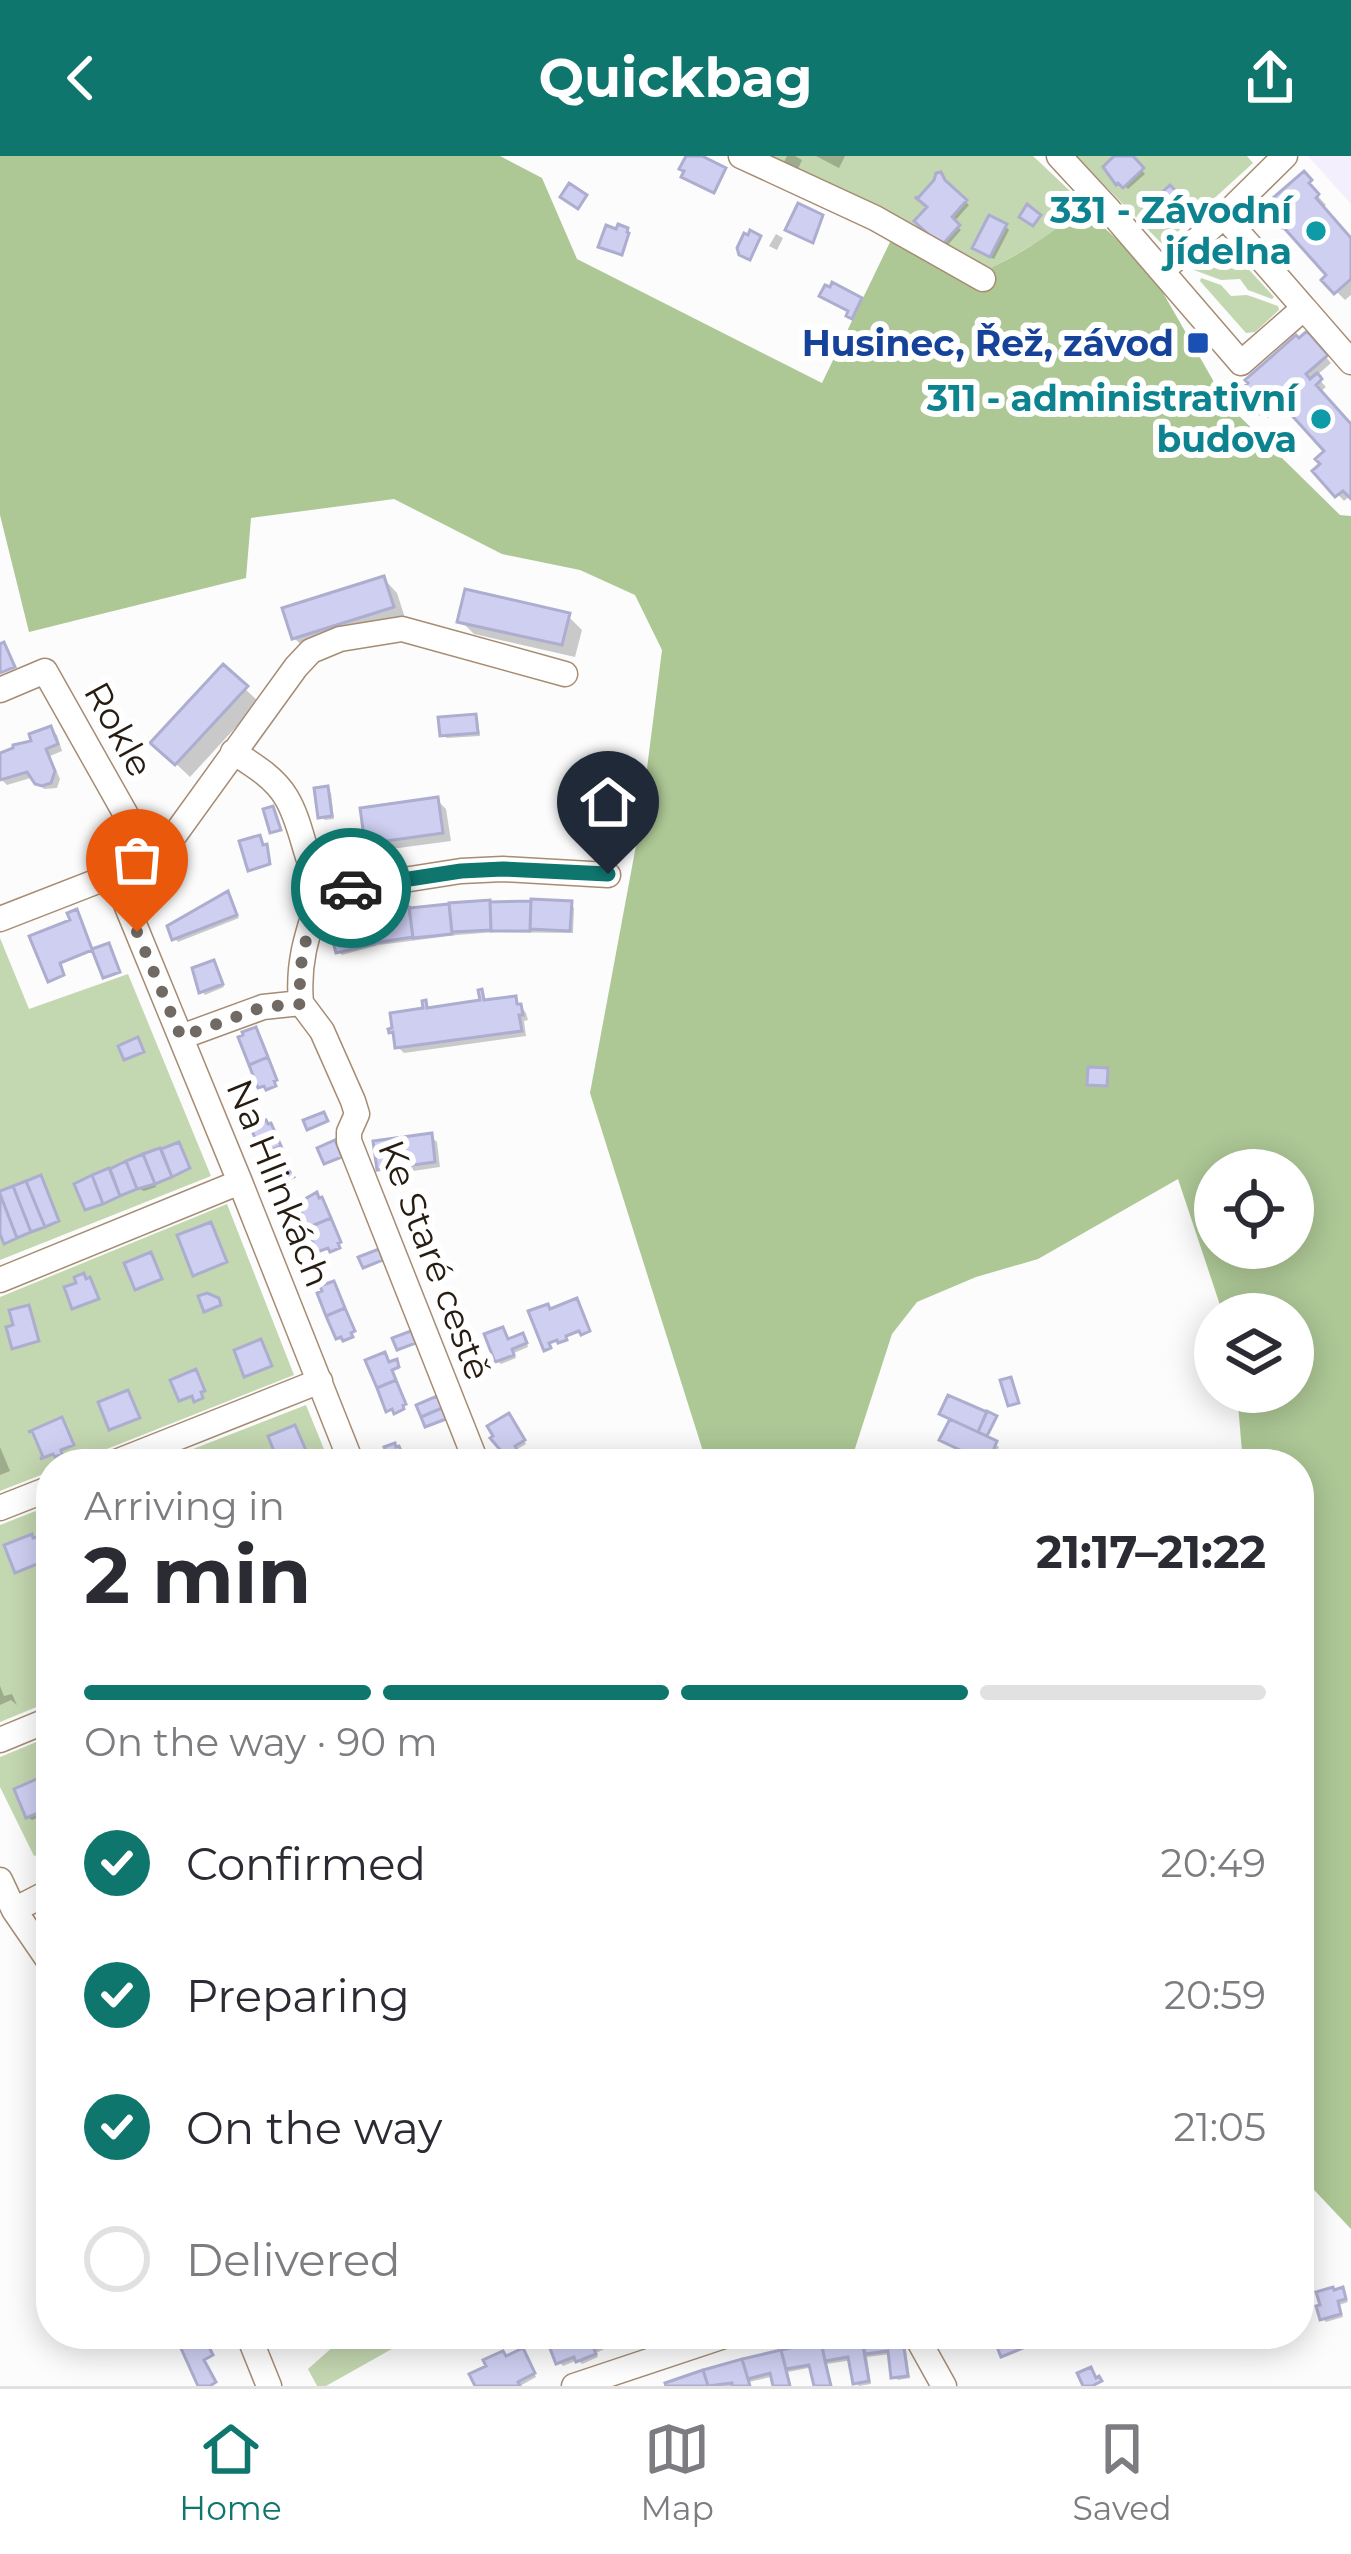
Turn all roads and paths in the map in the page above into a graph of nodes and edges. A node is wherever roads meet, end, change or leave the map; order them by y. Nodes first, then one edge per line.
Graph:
1 (741, 156) edge
2 (1059, 156) edge
3 (1285, 156) edge
4 (1224, 217) junction
5 (1162, 271) junction
6 (983, 279) dead end
7 (1304, 308) junction
8 (1351, 362) edge
9 (565, 674) dead end
10 (0, 690) edge
11 (233, 752) junction
12 (139, 865) junction
13 (608, 874) dead end
14 (322, 889) junction
15 (0, 920) edge
16 (301, 1004) junction
17 (181, 1037) junction
18 (240, 1182) junction
19 (0, 1280) edge
20 (320, 1382) junction
21 (149, 1449) edge
22 (346, 1449) edge
23 (471, 1449) edge
24 (36, 1493) edge
25 (0, 1508) edge
26 (36, 1725) edge
27 (0, 1740) edge
28 (0, 1880) edge
29 (36, 1899) edge
30 (14, 1910) junction
31 (36, 1942) edge
32 (254, 2349) edge
33 (685, 2349) edge
34 (923, 2349) edge
35 (269, 2386) edge
36 (574, 2386) edge
37 (944, 2386) edge

1 - 6 street
2 - 5 street
3 - 4 street
4 - 5 street
4 - 7 street
5 - 7 street
7 - 8 street
9 - 11 street
10 - 12 street, Rokle
11 - 12 street
11 - 14 street
12 - 15 street
12 - 17 street, Na Hlinkách
13 - 14 street
14 - 16 street
16 - 17 street
16 - 23 street, Ke Staré cestě
17 - 18 street, Na Hlinkách
18 - 19 street
18 - 20 street, Na Hlinkách
20 - 21 street
20 - 22 street, Na Hlinkách
24 - 25 street
26 - 27 street
28 - 30 street
29 - 30 street
30 - 31 street
32 - 35 street
33 - 36 street
34 - 37 street

